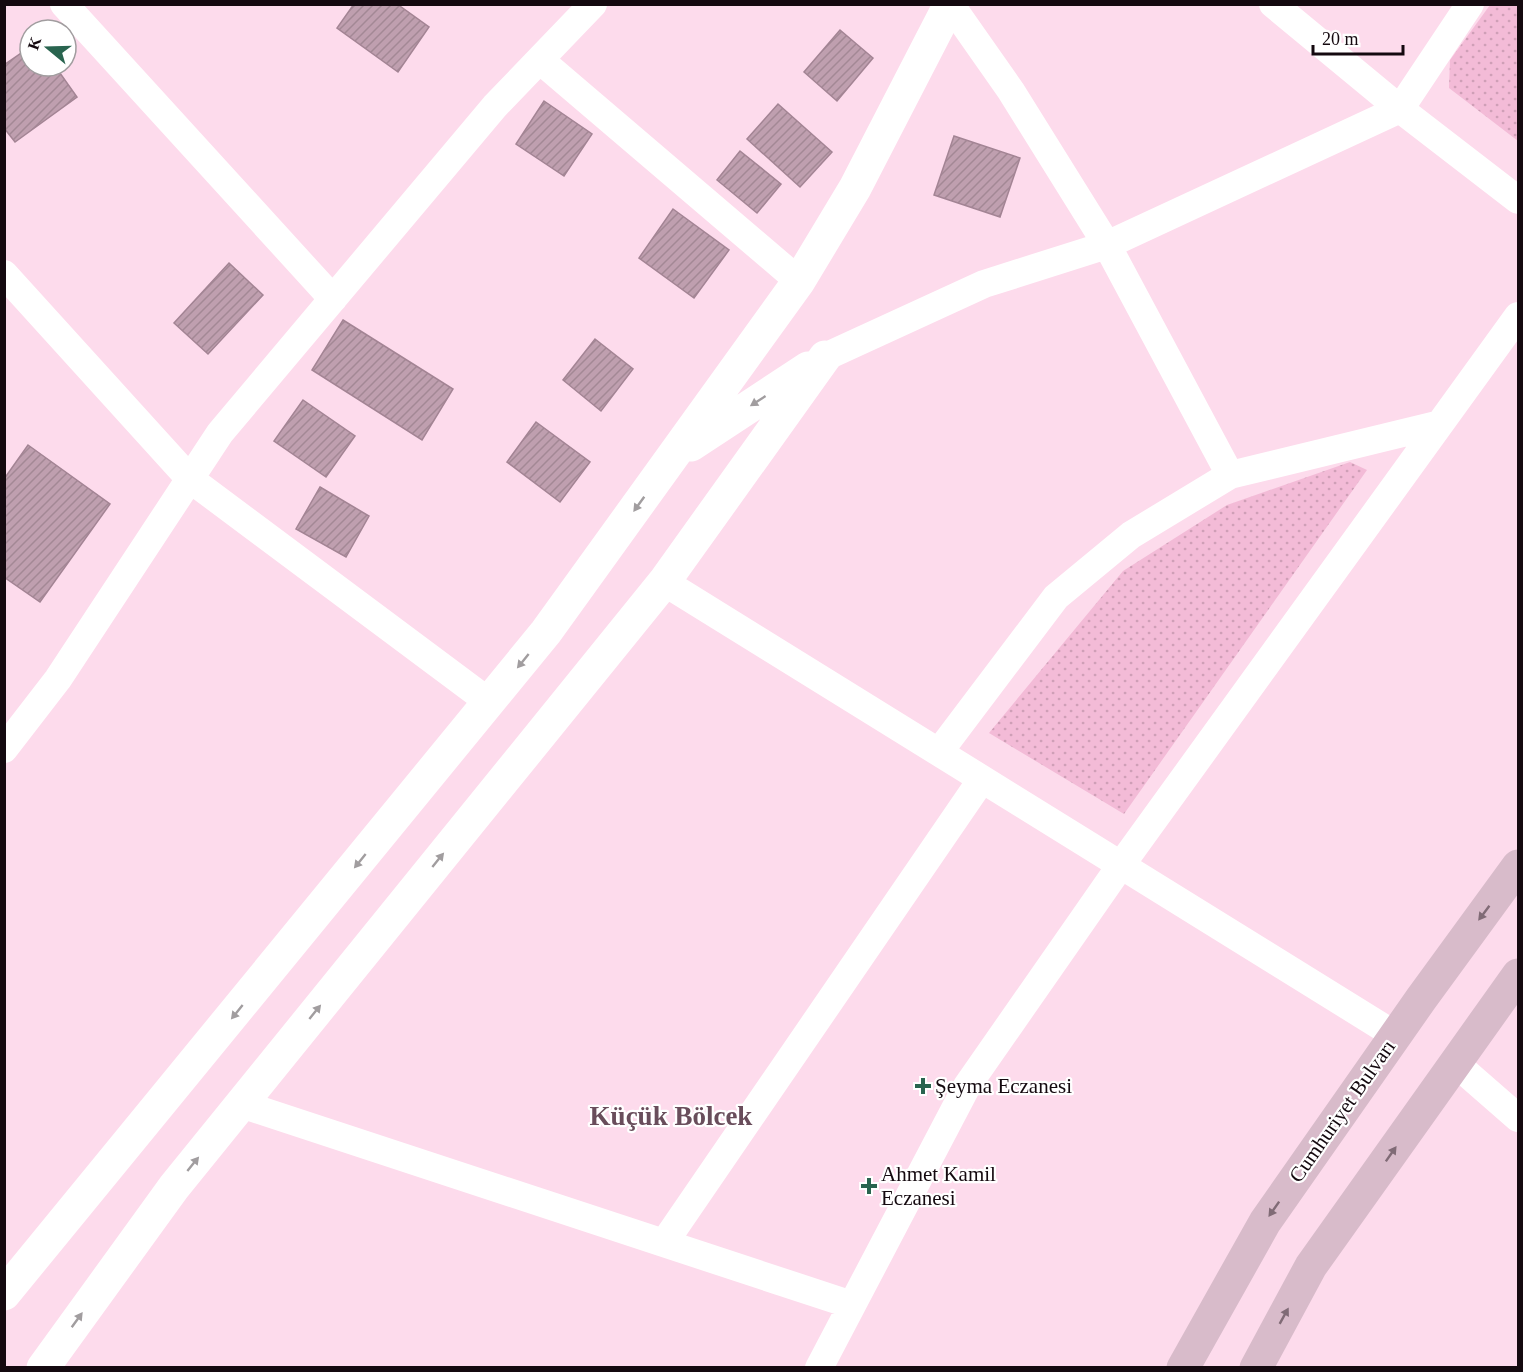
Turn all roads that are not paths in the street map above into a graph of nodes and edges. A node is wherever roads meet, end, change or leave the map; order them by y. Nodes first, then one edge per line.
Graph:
1 (64, 4) edge
2 (593, 4) edge
3 (950, 4) edge
4 (1273, 4) edge
5 (1470, 4) edge
6 (540, 60) junction
7 (1400, 109) junction
8 (1518, 200) edge
9 (1107, 246) junction
10 (4, 273) edge
11 (798, 281) junction
12 (333, 299) junction
13 (1518, 316) edge
14 (825, 357) junction
15 (1440, 424) junction
16 (673, 457) junction
17 (1230, 475) junction
18 (190, 479) junction
19 (664, 582) junction
20 (489, 702) junction
21 (4, 749) edge
22 (939, 752) junction
23 (982, 779) junction
24 (1121, 865) junction
25 (1518, 866) edge
26 (1518, 975) edge
27 (1395, 1035) junction
28 (1455, 1063) junction
29 (241, 1104) junction
30 (1518, 1118) edge
31 (664, 1243) junction
32 (8, 1283) edge
33 (852, 1305) junction
34 (42, 1368) edge
35 (819, 1368) edge
36 (1183, 1368) edge
37 (1256, 1368) edge

1 - 12 street
2 - 6 street
3 - 9 street
3 - 11 main road
4 - 7 street
5 - 7 street
6 - 11 street
6 - 12 street
7 - 8 street
7 - 9 street
9 - 14 street
9 - 17 street
10 - 18 street
11 - 16 main road
12 - 18 street
13 - 15 street
14 -> 16 main road
14 - 19 main road
15 - 17 street
15 - 24 street
16 -> 20 main road
17 - 22 street
18 - 20 street
18 - 21 street
19 - 22 street
29 -> 19 main road
20 -> 32 main road
22 - 23 street
23 - 24 street
23 - 31 street
24 - 27 street
24 - 33 street
25 -> 27 main road, Cumhuriyet Bulvarı
26 - 28 main road
27 -> 36 main road, Cumhuriyet Bulvarı
28 - 30 street
37 -> 28 main road
29 - 31 street
34 -> 29 main road
31 - 33 street
33 - 35 street

